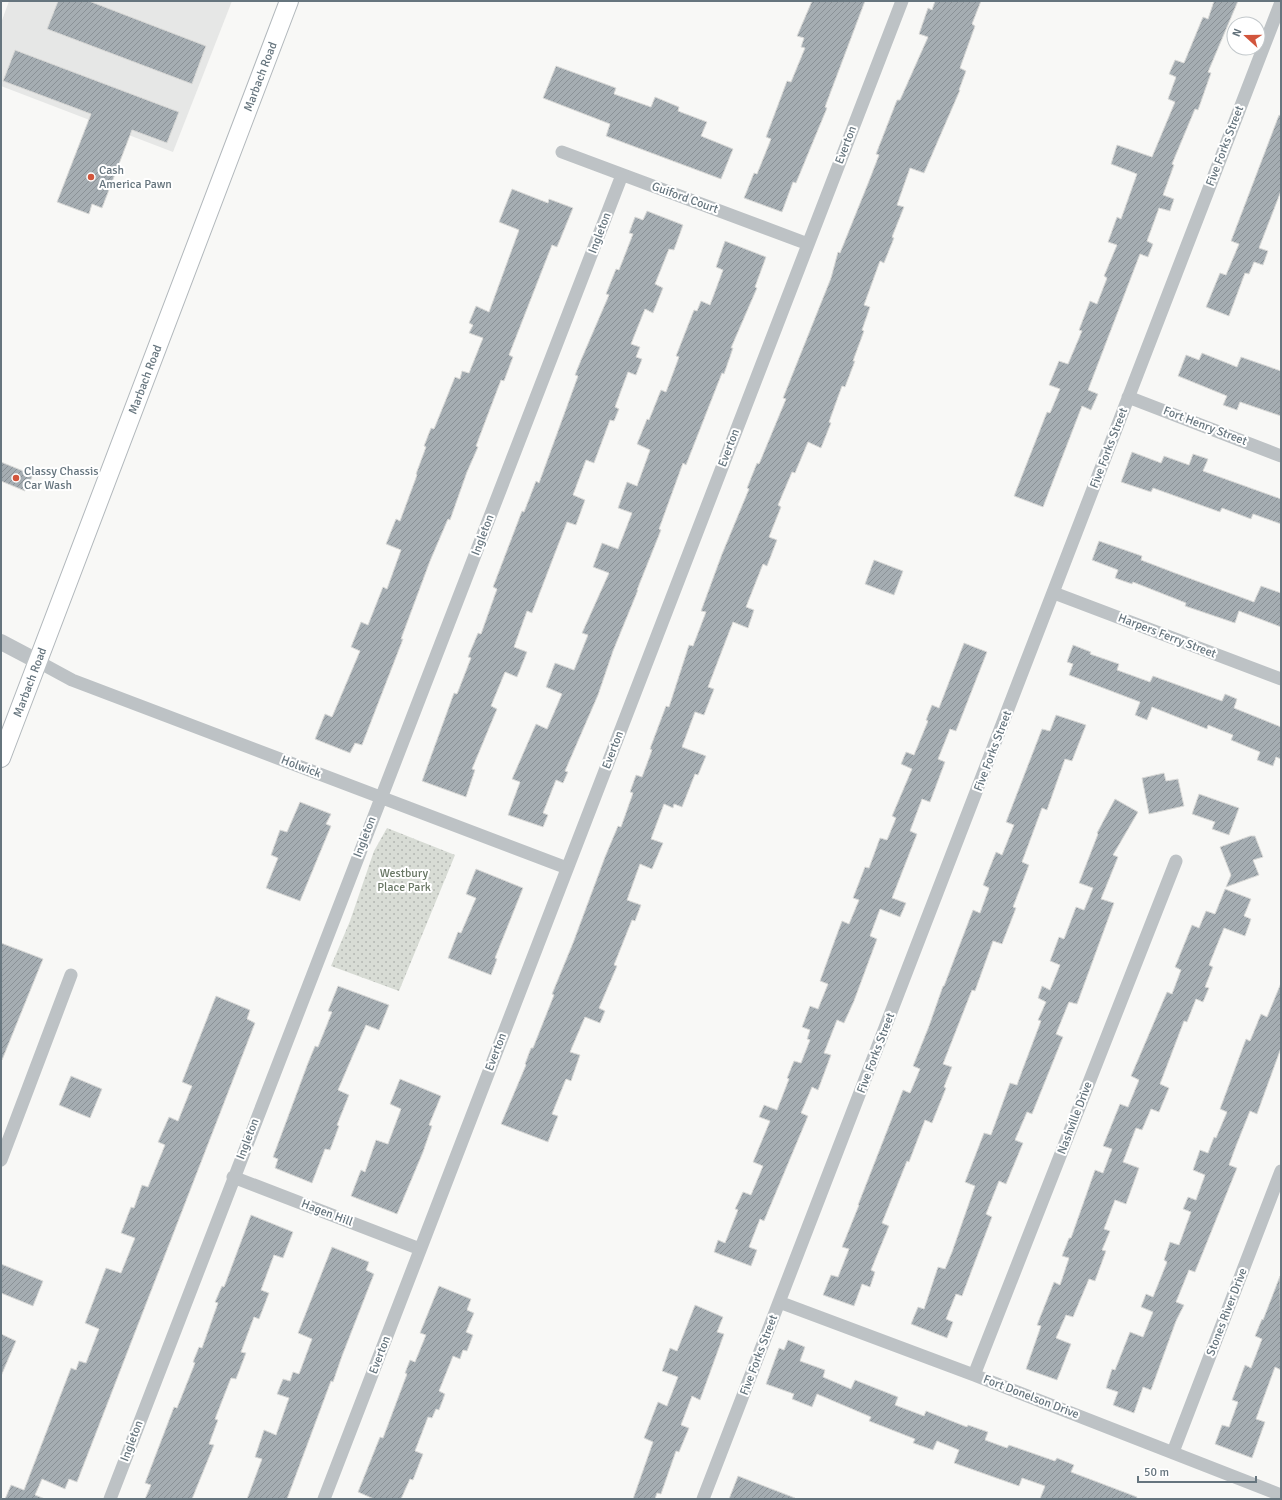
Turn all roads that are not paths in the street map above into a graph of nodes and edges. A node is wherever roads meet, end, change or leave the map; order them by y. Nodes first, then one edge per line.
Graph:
1 (289, 1) edge
2 (902, 1) edge
3 (1281, 2) edge
4 (562, 152) dead end
5 (622, 175) junction
6 (808, 244) junction
7 (1128, 397) junction
8 (1281, 456) edge
9 (1054, 593) junction
10 (1, 642) edge
11 (37, 661) junction
12 (1281, 678) edge
13 (1, 758) edge
14 (381, 797) junction
15 (1176, 861) dead end
16 (567, 868) junction
17 (71, 975) dead end
18 (4, 1146) edge
19 (1, 1160) edge
20 (1281, 1171) edge
21 (233, 1177) junction
22 (420, 1249) junction
23 (779, 1302) junction
24 (974, 1374) junction
25 (1173, 1452) junction
26 (1281, 1495) edge
27 (110, 1499) edge
28 (324, 1499) edge
29 (703, 1499) edge

1 - 11 main road, Marbach Road
2 - 6 street, Everton
3 - 7 street, Five Forks Street
4 - 5 street, Guiford Court
5 - 6 street, Guiford Court
5 - 14 street, Ingleton
6 - 16 street, Everton
7 - 8 street, Fort Henry Street
7 - 9 street, Five Forks Street
9 - 12 street, Harpers Ferry Street
9 - 23 street, Five Forks Street
10 - 11 street
11 - 13 main road, Marbach Road
11 - 14 street, Holwick
14 - 16 street, Holwick
14 - 21 street, Ingleton
15 - 24 street, Nashville Drive
16 - 22 street, Everton
17 - 18 street
18 - 19 street
20 - 25 street, Stones River Drive
21 - 22 street, Hagen Hill
21 - 27 street, Ingleton
22 - 28 street, Everton
23 - 24 street, Fort Donelson Drive
23 - 29 street, Five Forks Street
24 - 25 street, Fort Donelson Drive
25 - 26 street, Fort Donelson Drive

